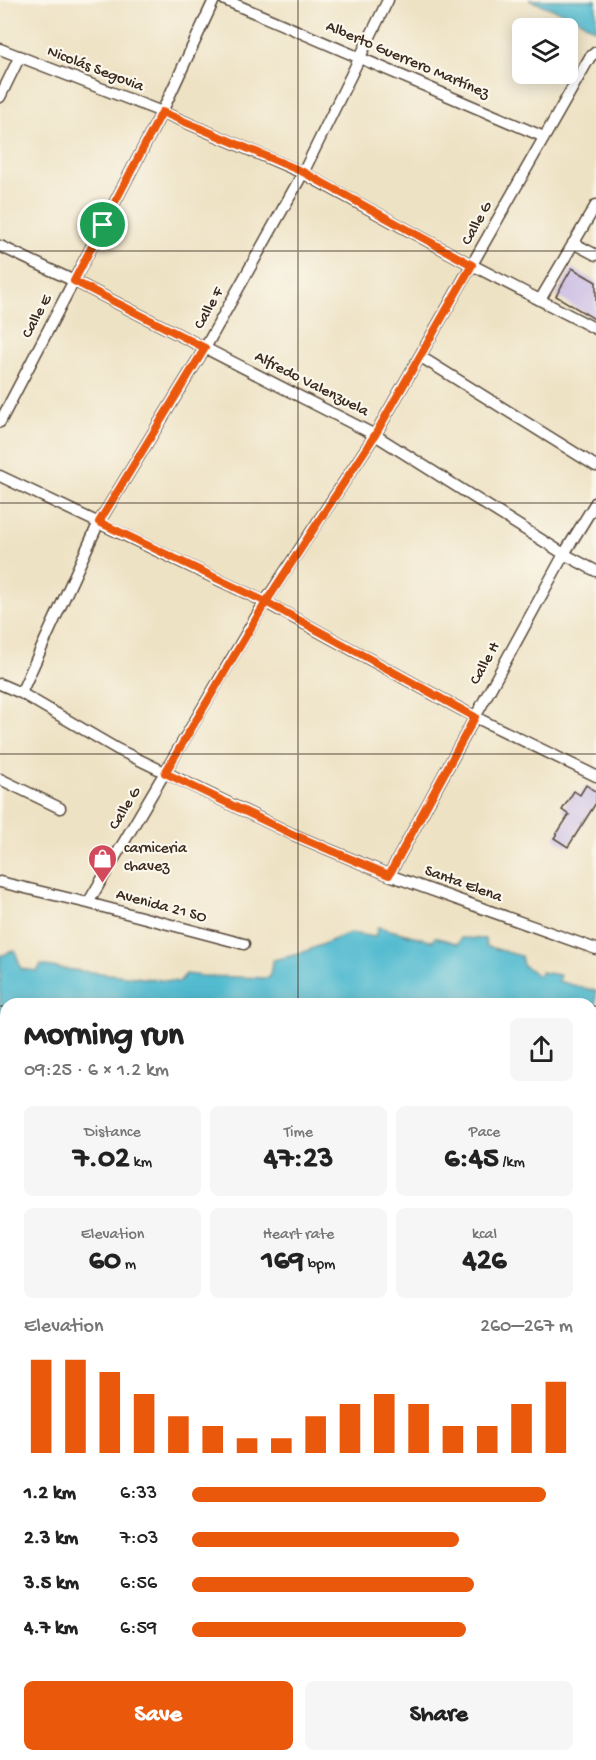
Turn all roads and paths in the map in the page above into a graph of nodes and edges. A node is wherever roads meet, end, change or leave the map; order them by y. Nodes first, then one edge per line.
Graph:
1 (214, 0) edge
2 (225, 0) edge
3 (388, 0) edge
4 (0, 49) edge
5 (596, 52) edge
6 (20, 56) junction
7 (359, 57) junction
8 (0, 97) edge
9 (162, 112) junction
10 (544, 136) junction
11 (303, 172) junction
12 (596, 205) edge
13 (573, 243) junction
14 (0, 246) edge
15 (596, 255) edge
16 (472, 265) junction
17 (74, 281) junction
18 (540, 300) junction
19 (596, 329) edge
20 (205, 348) junction
21 (421, 357) junction
22 (0, 422) edge
23 (375, 435) junction
24 (596, 466) edge
25 (0, 476) edge
26 (596, 502) edge
27 (99, 522) junction
28 (564, 554) junction
29 (596, 572) edge
30 (266, 602) junction
31 (0, 684) edge
32 (21, 693) junction
33 (475, 717) junction
34 (165, 773) junction
35 (596, 776) edge
36 (0, 779) edge
37 (60, 808) dead end
38 (389, 875) junction
39 (0, 882) edge
40 (88, 903) junction
41 (244, 944) dead end
42 (596, 949) edge

1 - 9 street, Calle E
2 - 7 street, Alberto Guerrero Martínez
3 - 7 street, Calle F
4 - 6 street, Nicolás Segovia
5 - 10 street, Calle G
6 - 8 street
6 - 9 street, Nicolás Segovia
7 - 10 street, Alberto Guerrero Martínez
7 - 11 street, Calle F
9 - 11 street, Nicolás Segovia
9 - 17 street, Calle E
10 - 16 street, Calle G
11 - 16 street, Nicolás Segovia
11 - 20 street, Calle F
12 - 13 street
13 - 15 street
13 - 18 street
14 - 17 street, Alfredo Valenzuela
16 - 18 street, Nicolás Segovia
16 - 21 street, Calle G
17 - 20 street, Alfredo Valenzuela
17 - 22 street, Calle E
18 - 19 street, Nicolás Segovia
20 - 23 street, Alfredo Valenzuela
20 - 27 street, Calle F
21 - 23 street, Calle G
21 - 24 street
23 - 28 street, Alfredo Valenzuela
23 - 30 street, Calle G
25 - 27 street
26 - 28 street, Calle H
27 - 30 street
27 - 32 street, Calle F
28 - 29 street, Alfredo Valenzuela
28 - 33 street, Calle H
30 - 33 street
30 - 34 street, Calle G
31 - 32 street, Santa Elena
32 - 34 street, Santa Elena
33 - 35 street
33 - 38 street, Calle H
34 - 38 street, Santa Elena
34 - 40 street, Calle G
36 - 37 street
38 - 42 street, Santa Elena
39 - 40 street, Avenida 21 SO
40 - 41 street, Avenida 21 SO

